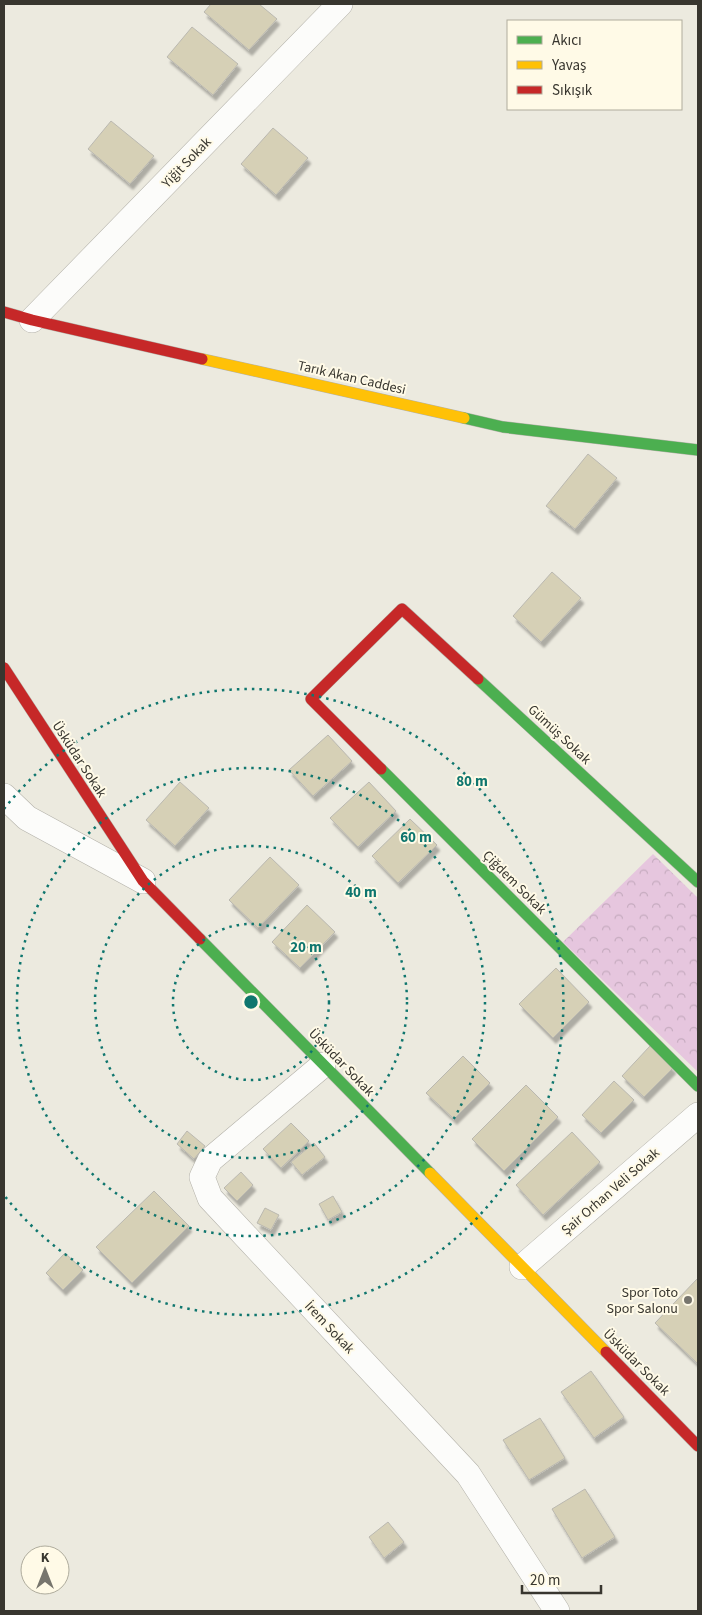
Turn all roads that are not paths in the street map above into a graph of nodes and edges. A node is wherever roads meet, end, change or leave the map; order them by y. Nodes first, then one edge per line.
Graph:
1 (340, 4) edge
2 (4, 312) edge
3 (32, 320) junction
4 (698, 450) edge
5 (4, 668) edge
6 (311, 699) joint
7 (4, 796) edge
8 (143, 881) junction
9 (698, 882) edge
10 (323, 1065) junction
11 (698, 1086) edge
12 (698, 1115) edge
13 (522, 1267) junction
14 (698, 1446) edge
15 (557, 1611) edge

1 - 3 street, Yiğit Sokak
2 - 3 street, Tarık Akan Caddesi
3 - 4 street, Tarık Akan Caddesi
5 - 8 street, Üsküdar Sokak
6 - 9 street, Gümüş Sokak
6 - 11 street, Çiğdem Sokak
7 - 8 street
8 - 10 street, Üsküdar Sokak
10 - 13 street, Üsküdar Sokak
10 - 15 street, İrem Sokak
12 - 13 street, Şair Orhan Veli Sokak
13 - 14 street, Üsküdar Sokak

